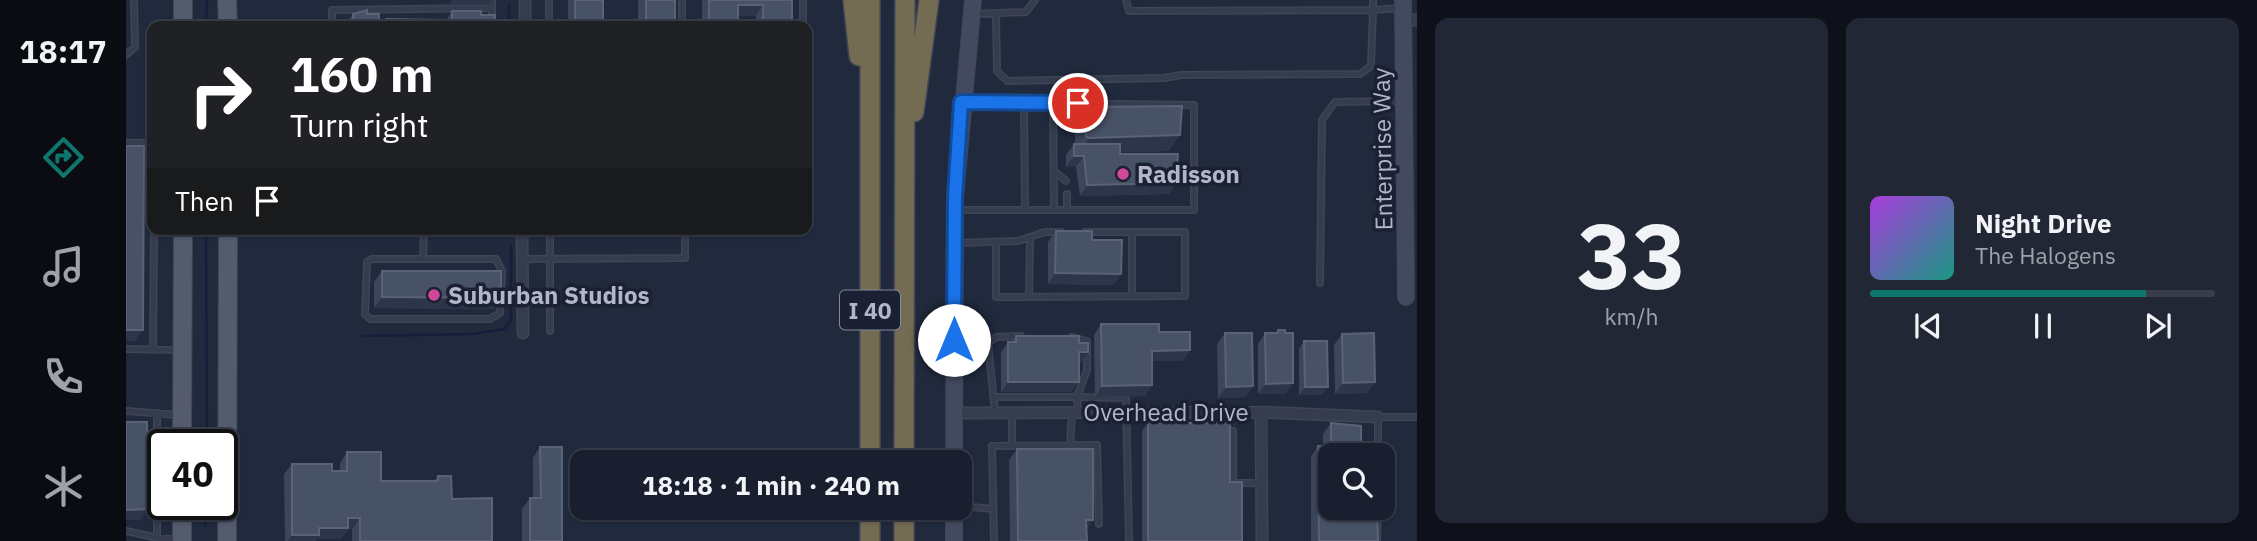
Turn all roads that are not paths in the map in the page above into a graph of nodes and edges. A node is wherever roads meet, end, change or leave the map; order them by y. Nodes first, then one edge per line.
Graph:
1 (134, 0) edge
2 (183, 0) edge
3 (228, 0) edge
4 (380, 0) edge
5 (434, 0) edge
6 (492, 0) edge
7 (525, 0) edge
8 (549, 0) edge
9 (682, 0) edge
10 (803, 0) edge
11 (853, 0) edge
12 (870, 0) edge
13 (905, 0) edge
14 (929, 0) edge
15 (1035, 0) edge
16 (1126, 0) edge
17 (1174, 0) edge
18 (1373, 0) edge
19 (972, 7) edge
20 (492, 8) junction
21 (380, 9) junction
22 (434, 9) junction
23 (1174, 10) junction
24 (1373, 10) junction
25 (1406, 12) edge
26 (996, 13) junction
27 (183, 21) edge
28 (228, 21) edge
29 (332, 21) edge
30 (492, 21) edge
31 (525, 21) edge
32 (549, 21) edge
33 (682, 21) edge
34 (803, 21) edge
35 (126, 55) edge
36 (1404, 101) junction
37 (961, 102) junction
38 (1024, 103) junction
39 (1052, 103) junction
40 (126, 143) edge
41 (147, 144) edge
42 (869, 158) junction
43 (1054, 171) junction
44 (904, 176) junction
45 (1066, 181) dead end
46 (1067, 194) dead end
47 (1026, 210) junction
48 (1054, 210) junction
49 (1067, 210) junction
50 (955, 211) junction
51 (1070, 232) edge
52 (1082, 232) edge
53 (1132, 233) junction
54 (154, 235) edge
55 (183, 235) edge
56 (228, 235) edge
57 (424, 235) edge
58 (522, 235) edge
59 (550, 235) edge
60 (685, 235) edge
61 (1030, 238) junction
62 (996, 242) junction
63 (954, 244) junction
64 (423, 259) junction
65 (522, 259) junction
66 (550, 259) junction
67 (1320, 283) dead end
68 (1028, 296) junction
69 (1132, 296) junction
70 (1412, 297) edge
71 (550, 331) dead end
72 (523, 333) dead end
73 (1028, 337) edge
74 (1069, 337) edge
75 (954, 340) junction
76 (988, 343) junction
77 (126, 349) edge
78 (153, 350) junction
79 (183, 350) junction
80 (994, 397) junction
81 (1077, 397) junction
82 (126, 411) edge
83 (1127, 412) junction
84 (1261, 412) junction
85 (157, 413) junction
86 (954, 413) junction
87 (995, 413) junction
88 (1012, 413) junction
89 (1075, 413) junction
90 (182, 415) junction
91 (1378, 417) junction
92 (1417, 417) edge
93 (182, 429) edge
94 (1233, 431) edge
95 (1378, 443) edge
96 (1070, 445) junction
97 (1012, 446) junction
98 (870, 450) edge
99 (904, 450) edge
100 (954, 450) edge
101 (1262, 483) junction
102 (972, 506) edge
103 (993, 509) junction
104 (182, 520) edge
105 (870, 520) edge
106 (904, 520) edge
107 (956, 520) edge
108 (1378, 520) edge
109 (1099, 524) dead end
110 (126, 531) edge
111 (158, 537) junction
112 (182, 540) edge
113 (227, 541) edge
114 (870, 541) edge
115 (904, 541) edge
116 (954, 541) edge
117 (994, 541) edge
118 (1129, 541) edge
119 (1262, 541) edge
120 (1377, 541) edge

1 - 35 lane
2 - 27 main road
3 - 28 main road
4 - 21 lane
5 - 22 lane
6 - 20 lane
7 - 31 street
8 - 32 lane
9 - 33 lane
10 - 34 lane
11 - 42 highway
12 - 42 highway, I 40
13 - 44 highway, I 40
14 - 44 highway
15 - 26 lane
16 - 23 lane
17 - 23 lane
18 - 24 lane
19 - 26 lane
19 - 37 street
20 - 22 lane
20 - 30 lane
21 - 22 lane
21 - 29 lane
23 - 24 lane
24 - 25 lane
24 - 26 lane
25 - 36 street, Enterprise Way
36 - 67 lane
36 - 70 street, Enterprise Way
37 - 38 lane
37 - 50 street
38 - 39 lane
38 - 47 lane
39 - 43 lane
39 - 49 lane
40 - 41 lane
42 - 98 highway, I 40
43 - 45 lane
43 - 48 lane
44 - 99 highway, I 40
46 - 49 lane
47 - 48 lane
47 - 50 lane
48 - 49 lane
50 - 63 street
51 - 61 lane
52 - 53 lane
53 - 69 lane
53 - 69 lane
54 - 78 lane
55 - 79 main road
56 - 113 main road
57 - 64 lane
58 - 65 street
59 - 66 lane
60 - 66 lane
61 - 62 lane
61 - 68 lane
62 - 63 lane
62 - 68 lane
63 - 75 street
64 - 64 lane
65 - 66 lane
65 - 72 street
66 - 71 lane
68 - 69 lane
73 - 76 lane
74 - 81 lane
75 - 76 lane
75 - 86 street
76 - 80 lane
77 - 78 lane
78 - 79 lane
79 - 90 main road
80 - 81 lane
80 - 87 lane
81 - 83 lane
81 - 89 lane
82 - 85 lane
83 - 84 street, Overhead Drive
83 - 89 street, Overhead Drive
83 - 118 lane
84 - 91 street, Overhead Drive
84 - 101 street
85 - 90 lane
85 - 111 lane
86 - 87 street, Overhead Drive
86 - 100 street
87 - 88 street, Overhead Drive
88 - 89 street, Overhead Drive
88 - 97 lane
89 - 96 lane
90 - 93 main road
91 - 92 lane
91 - 95 lane
94 - 101 lane
96 - 97 lane
96 - 109 lane
97 - 103 lane
101 - 119 street
102 - 103 lane
103 - 117 lane
104 - 112 main road
105 - 114 highway
106 - 115 highway
107 - 116 street
108 - 120 lane
110 - 111 lane
111 - 112 lane

